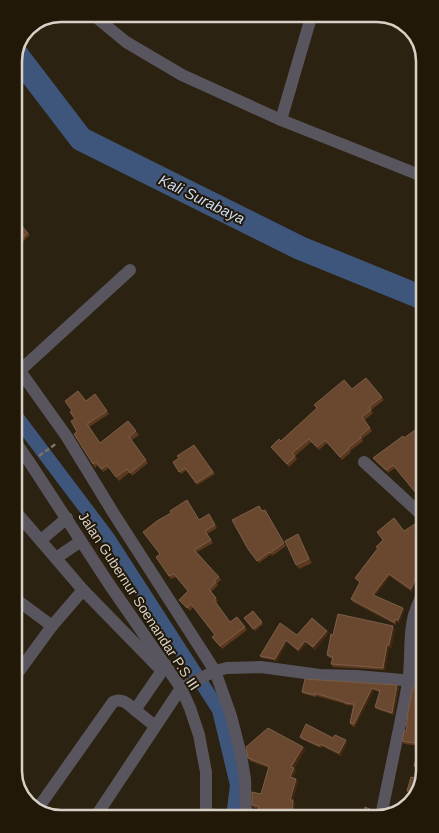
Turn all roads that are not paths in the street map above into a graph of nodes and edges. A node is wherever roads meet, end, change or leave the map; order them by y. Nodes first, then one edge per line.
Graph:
1 (102, 22) edge
2 (309, 23) edge
3 (281, 120) junction
4 (416, 174) edge
5 (130, 270) dead end
6 (23, 365) edge
7 (23, 377) edge
8 (22, 452) edge
9 (364, 462) dead end
10 (416, 510) edge
11 (67, 518) junction
12 (22, 519) edge
13 (40, 540) junction
14 (81, 540) junction
15 (56, 558) junction
16 (83, 590) junction
17 (22, 604) edge
18 (416, 610) edge
19 (52, 626) junction
20 (22, 667) edge
21 (164, 668) junction
22 (212, 672) junction
23 (408, 681) junction
24 (416, 681) edge
25 (184, 686) junction
26 (135, 710) junction
27 (155, 726) junction
28 (41, 804) edge
29 (100, 810) edge
30 (209, 810) edge
31 (246, 810) edge
32 (382, 810) edge

1 - 3 street
2 - 3 street
3 - 4 street
5 - 6 street
7 - 22 street
8 - 11 street, Jalan Gubernur Soenandar P.S III
9 - 10 street
11 - 13 street
11 - 14 street, Jalan Gubernur Soenandar P.S III
12 - 13 street
13 - 15 street
14 - 15 street
14 - 21 street, Jalan Gubernur Soenandar P.S III
15 - 16 street
16 - 19 street
16 - 21 street
17 - 19 street
18 - 23 street
19 - 20 street
21 - 25 street, Jalan Gubernur Soenandar P.S III
21 - 26 street
22 - 23 street
22 - 25 street
22 - 31 street
23 - 24 street
23 - 32 street
25 - 27 street
25 - 30 street, Jalan Gubernur Soenandar P.S III
26 - 27 street
26 - 28 street
27 - 29 street

